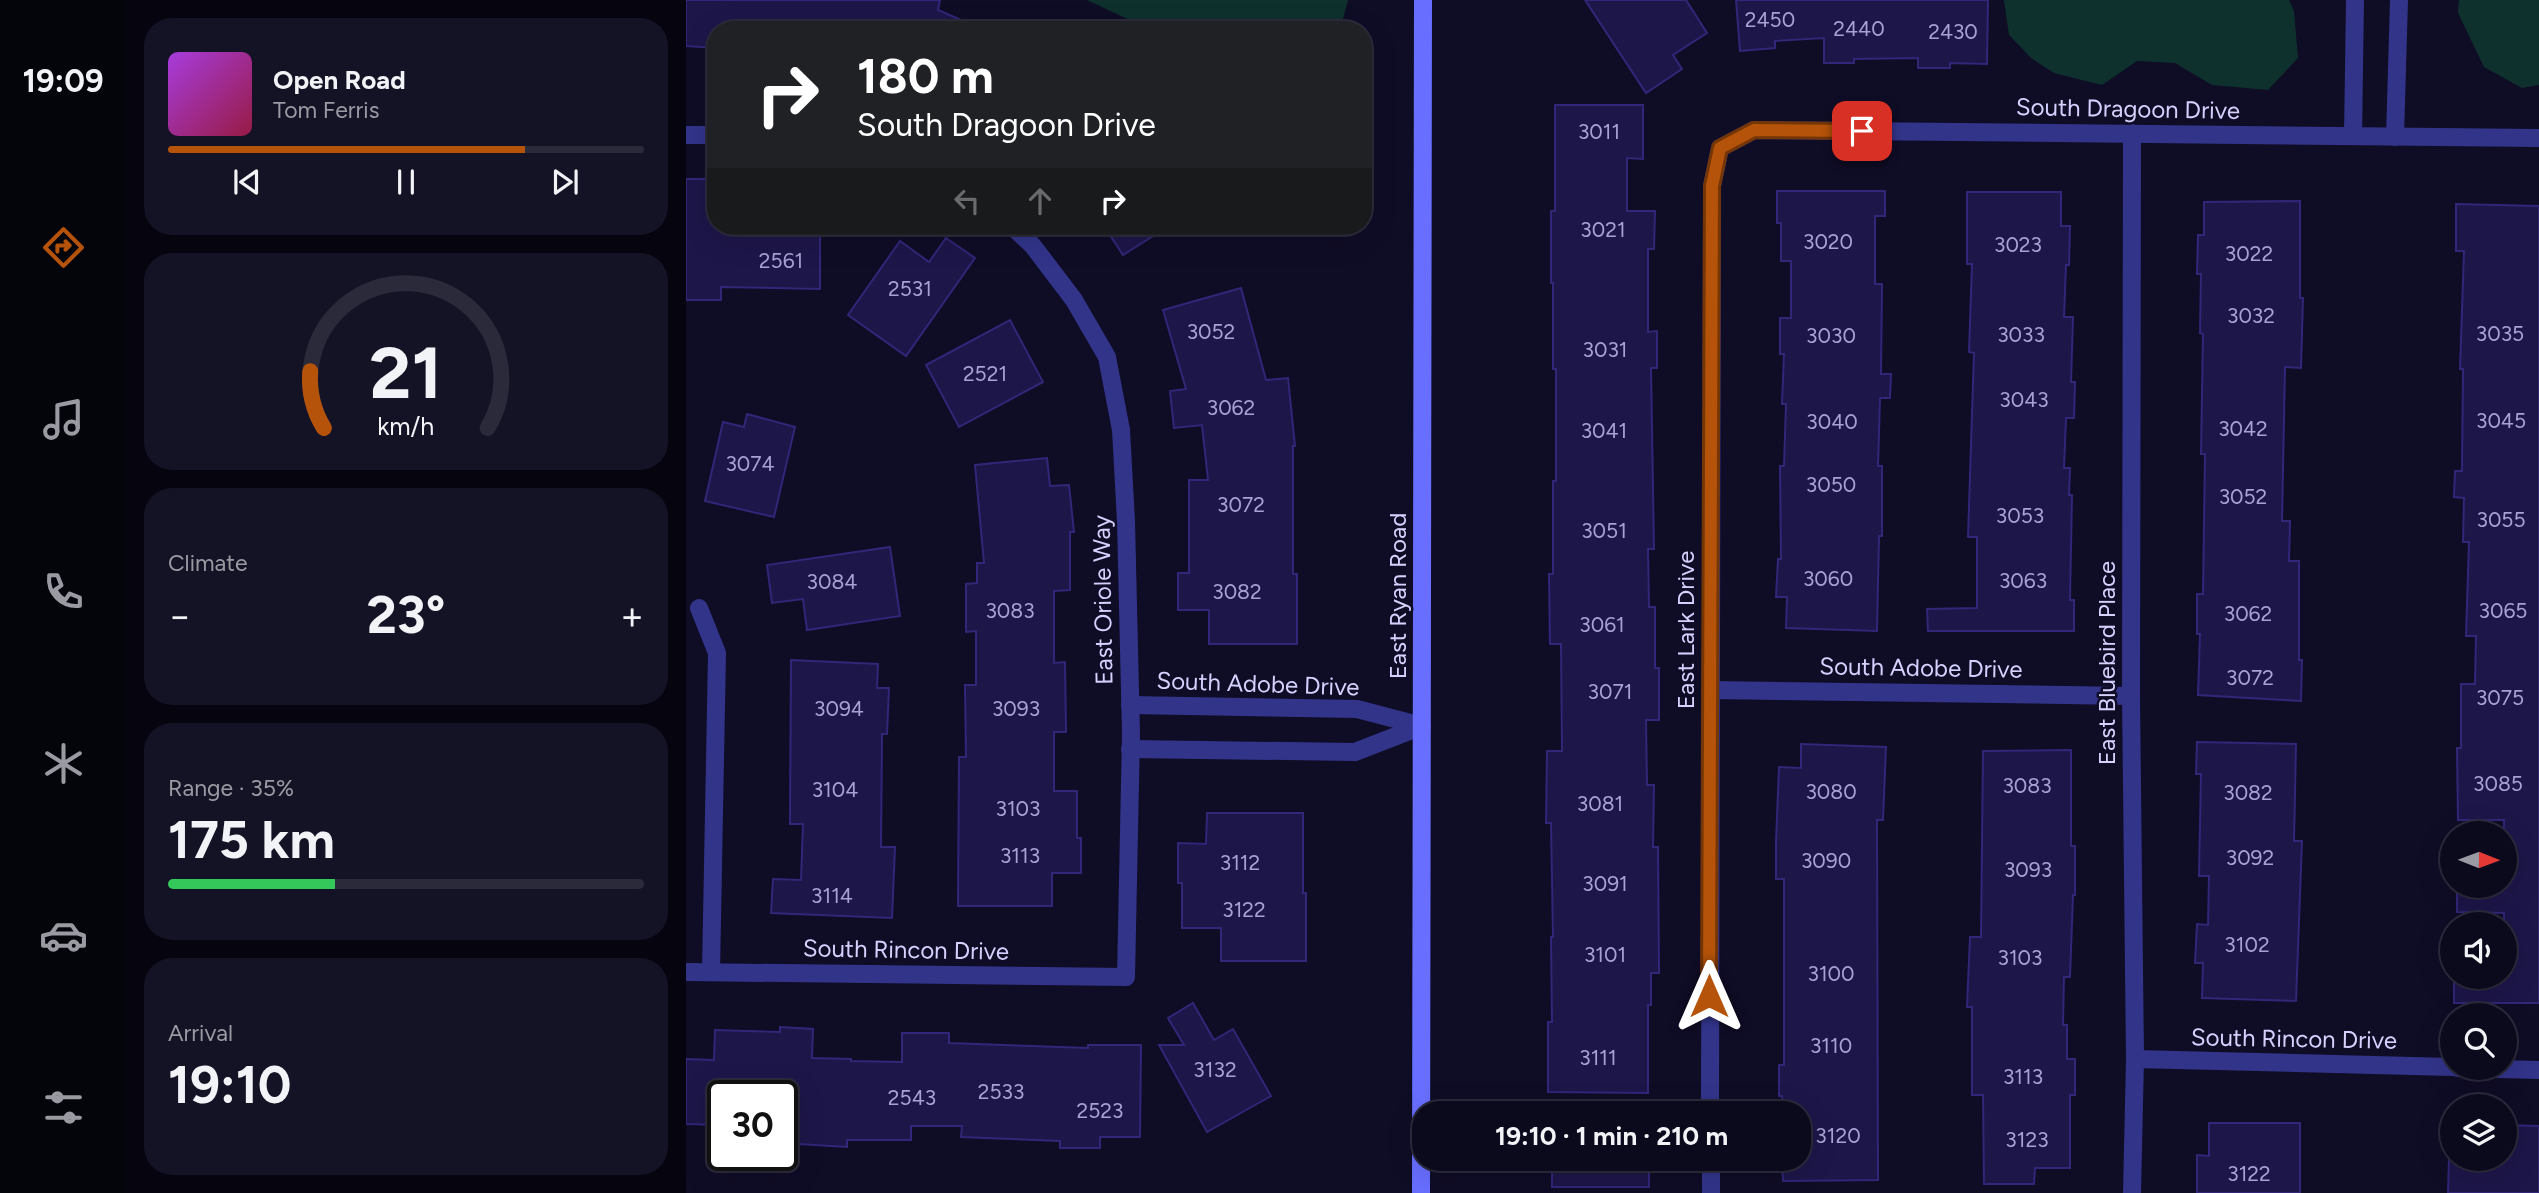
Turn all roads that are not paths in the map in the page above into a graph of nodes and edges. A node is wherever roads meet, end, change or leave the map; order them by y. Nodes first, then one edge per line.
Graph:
1 (1423, 0) edge
2 (2355, 0) edge
3 (2399, 0) edge
4 (2132, 134) junction
5 (686, 135) edge
6 (707, 135) edge
7 (2353, 136) junction
8 (2395, 137) junction
9 (2539, 138) edge
10 (1720, 148) joint
11 (1021, 235) edge
12 (699, 608) dead end
13 (1710, 690) junction
14 (2131, 696) junction
15 (1130, 705) junction
16 (1422, 726) junction
17 (1130, 749) junction
18 (686, 972) edge
19 (711, 972) junction
20 (1126, 977) joint
21 (2135, 1059) junction
22 (2440, 1067) edge
23 (2517, 1069) edge
24 (2539, 1070) edge
25 (1710, 1101) edge
26 (1711, 1171) edge
27 (1421, 1193) edge
28 (1711, 1193) edge
29 (2132, 1193) edge

1 - 16 street, East Ryan Road
2 - 7 street
3 - 8 street
4 - 7 street, South Dragoon Drive
4 - 10 street, South Dragoon Drive
4 - 14 street, East Bluebird Place
5 - 6 street
7 - 8 street, South Dragoon Drive
8 - 9 street, South Dragoon Drive
10 - 13 street, East Lark Drive
11 - 15 street, East Oriole Way
12 - 19 street
13 - 14 street, South Adobe Drive
13 - 25 street, East Lark Drive
14 - 21 street, East Bluebird Place
15 - 16 street, South Adobe Drive
15 - 17 street, East Oriole Way
16 - 17 street
16 - 27 street, East Ryan Road
17 - 20 street, East Oriole Way
18 - 19 street, South Rincon Drive
19 - 20 street, South Rincon Drive
21 - 22 street, South Rincon Drive
21 - 29 street, East Bluebird Place
23 - 24 street
26 - 28 street

